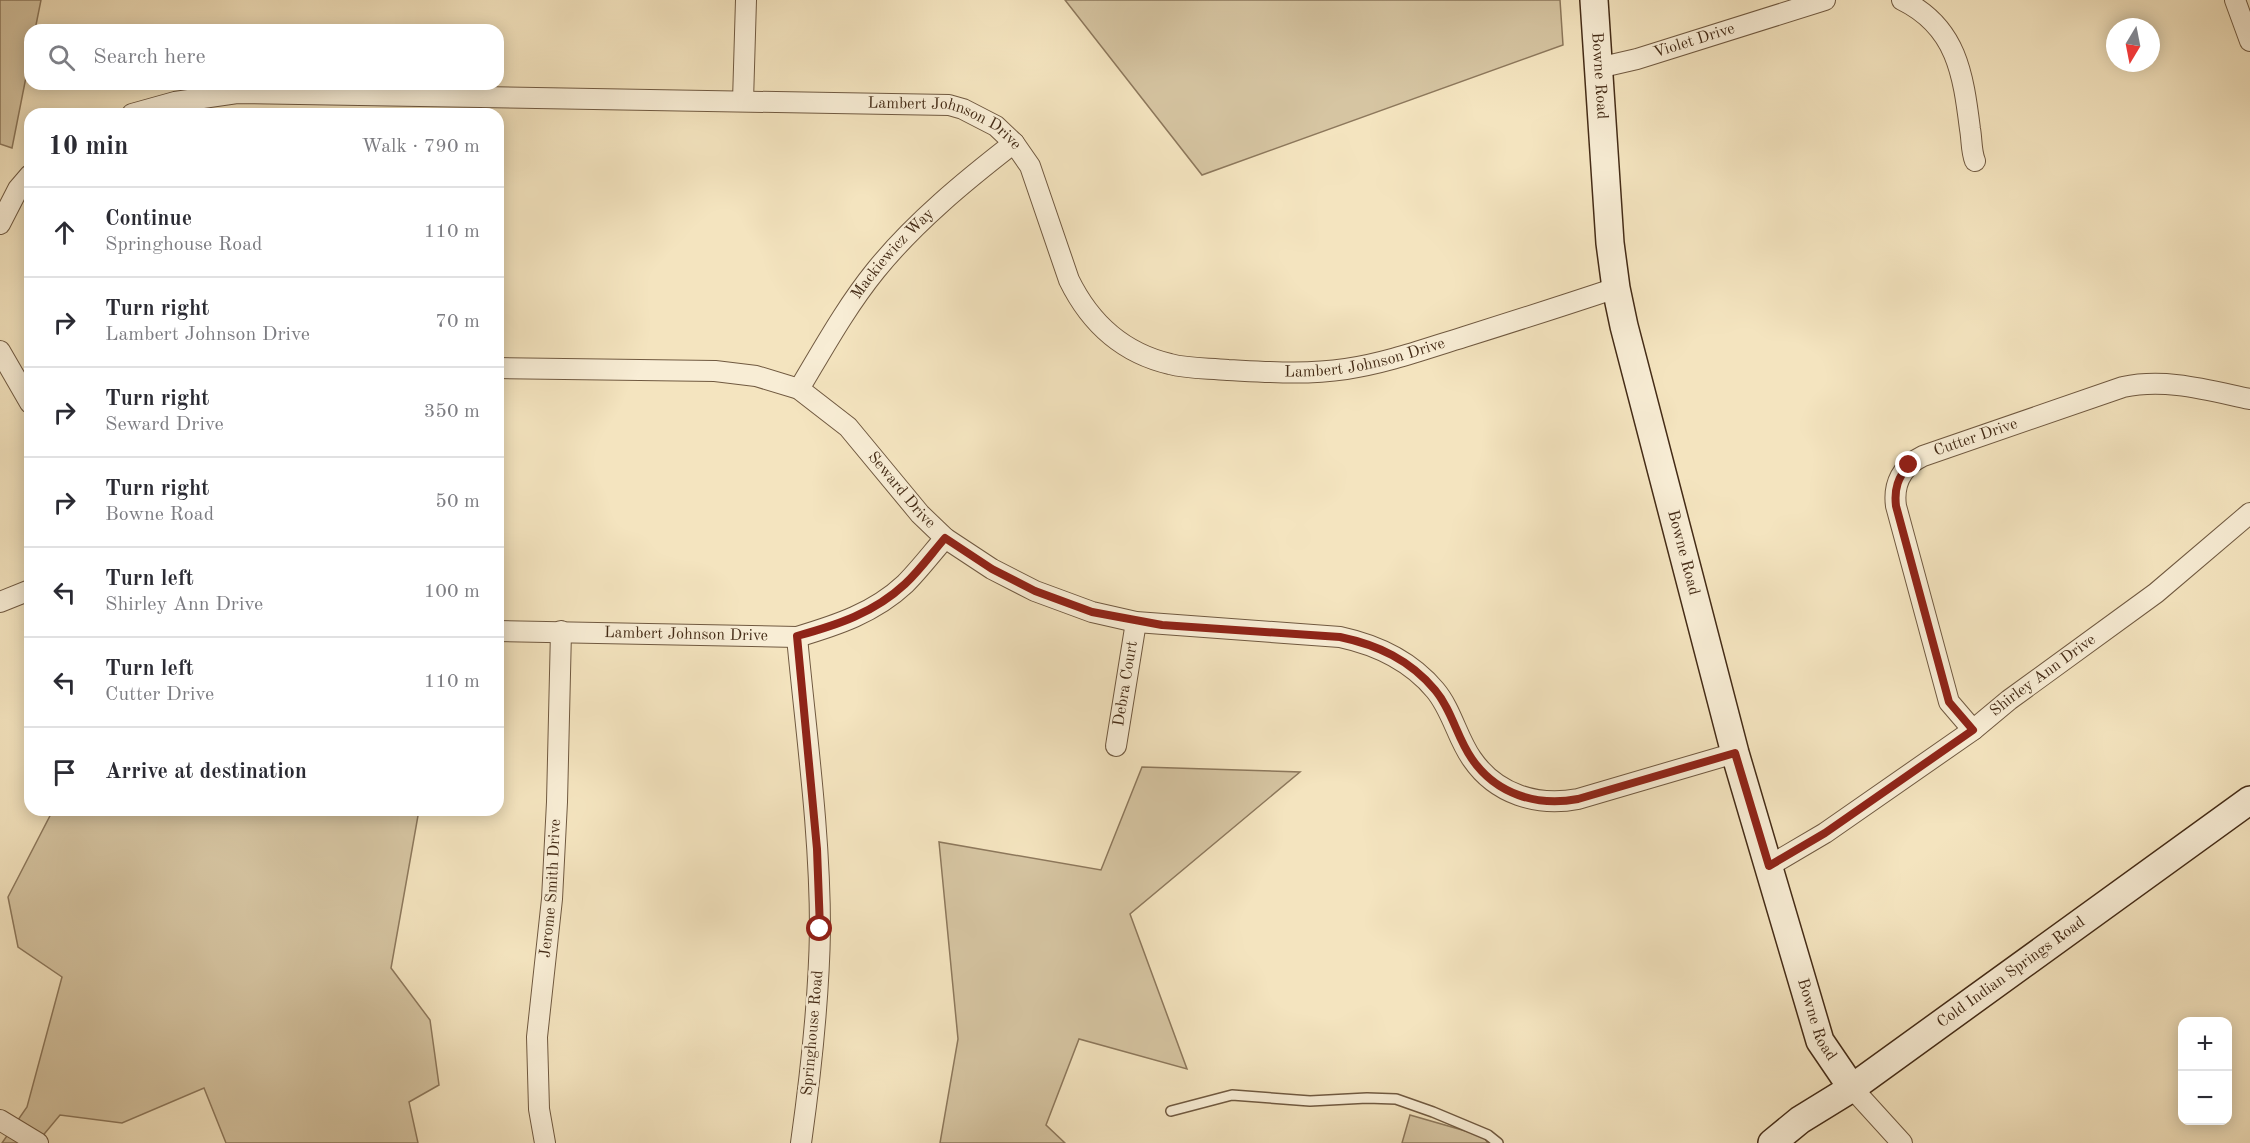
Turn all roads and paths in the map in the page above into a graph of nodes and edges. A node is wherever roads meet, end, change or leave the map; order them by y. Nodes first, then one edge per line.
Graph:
1 (746, 0) edge
2 (1594, 0) edge
3 (1825, 0) edge
4 (1902, 0) edge
5 (2235, 0) edge
6 (2250, 41) edge
7 (1598, 68) junction
8 (743, 101) junction
9 (154, 108) edge
10 (1014, 143) junction
11 (1975, 162) dead end
12 (24, 182) edge
13 (0, 224) edge
14 (1616, 288) junction
15 (0, 351) edge
16 (504, 368) edge
17 (799, 389) junction
18 (24, 393) edge
19 (2250, 399) edge
20 (2250, 513) edge
21 (945, 538) junction
22 (24, 592) edge
23 (0, 602) edge
24 (1136, 622) junction
25 (504, 631) edge
26 (561, 631) junction
27 (797, 636) junction
28 (1973, 730) junction
29 (1116, 746) dead end
30 (1735, 753) junction
31 (2250, 800) edge
32 (1769, 866) junction
33 (1852, 1088) junction
34 (1171, 1111) dead end
35 (0, 1120) edge
36 (38, 1143) edge
37 (545, 1143) edge
38 (801, 1143) edge
39 (1498, 1143) edge
40 (1772, 1143) edge
41 (1902, 1143) edge

1 - 8 street
2 - 7 street, Bowne Road
3 - 7 street, Violet Drive
4 - 11 street
5 - 6 street
7 - 14 street, Bowne Road
8 - 9 street, Lambert Johnson Drive
8 - 10 street, Lambert Johnson Drive
10 - 14 street, Lambert Johnson Drive
10 - 17 street, Mackiewicz Way
12 - 13 street
14 - 30 street, Bowne Road
15 - 18 street
16 - 17 street, Seward Drive
17 - 21 street, Seward Drive
19 - 28 street, Cutter Drive
20 - 28 street, Shirley Ann Drive
21 - 24 street, Seward Drive
21 - 27 street, Lambert Johnson Drive
22 - 23 street
24 - 29 street, Debra Court
24 - 30 street, Seward Drive
25 - 26 street, Lambert Johnson Drive
26 - 27 street, Lambert Johnson Drive
26 - 37 street, Jerome Smith Drive
27 - 38 street, Springhouse Road
28 - 32 street, Shirley Ann Drive
30 - 32 street, Bowne Road
31 - 33 street, Cold Indian Springs Road
32 - 33 street, Bowne Road
33 - 40 street, Cold Indian Springs Road
33 - 41 street
34 - 39 lane
35 - 36 street

